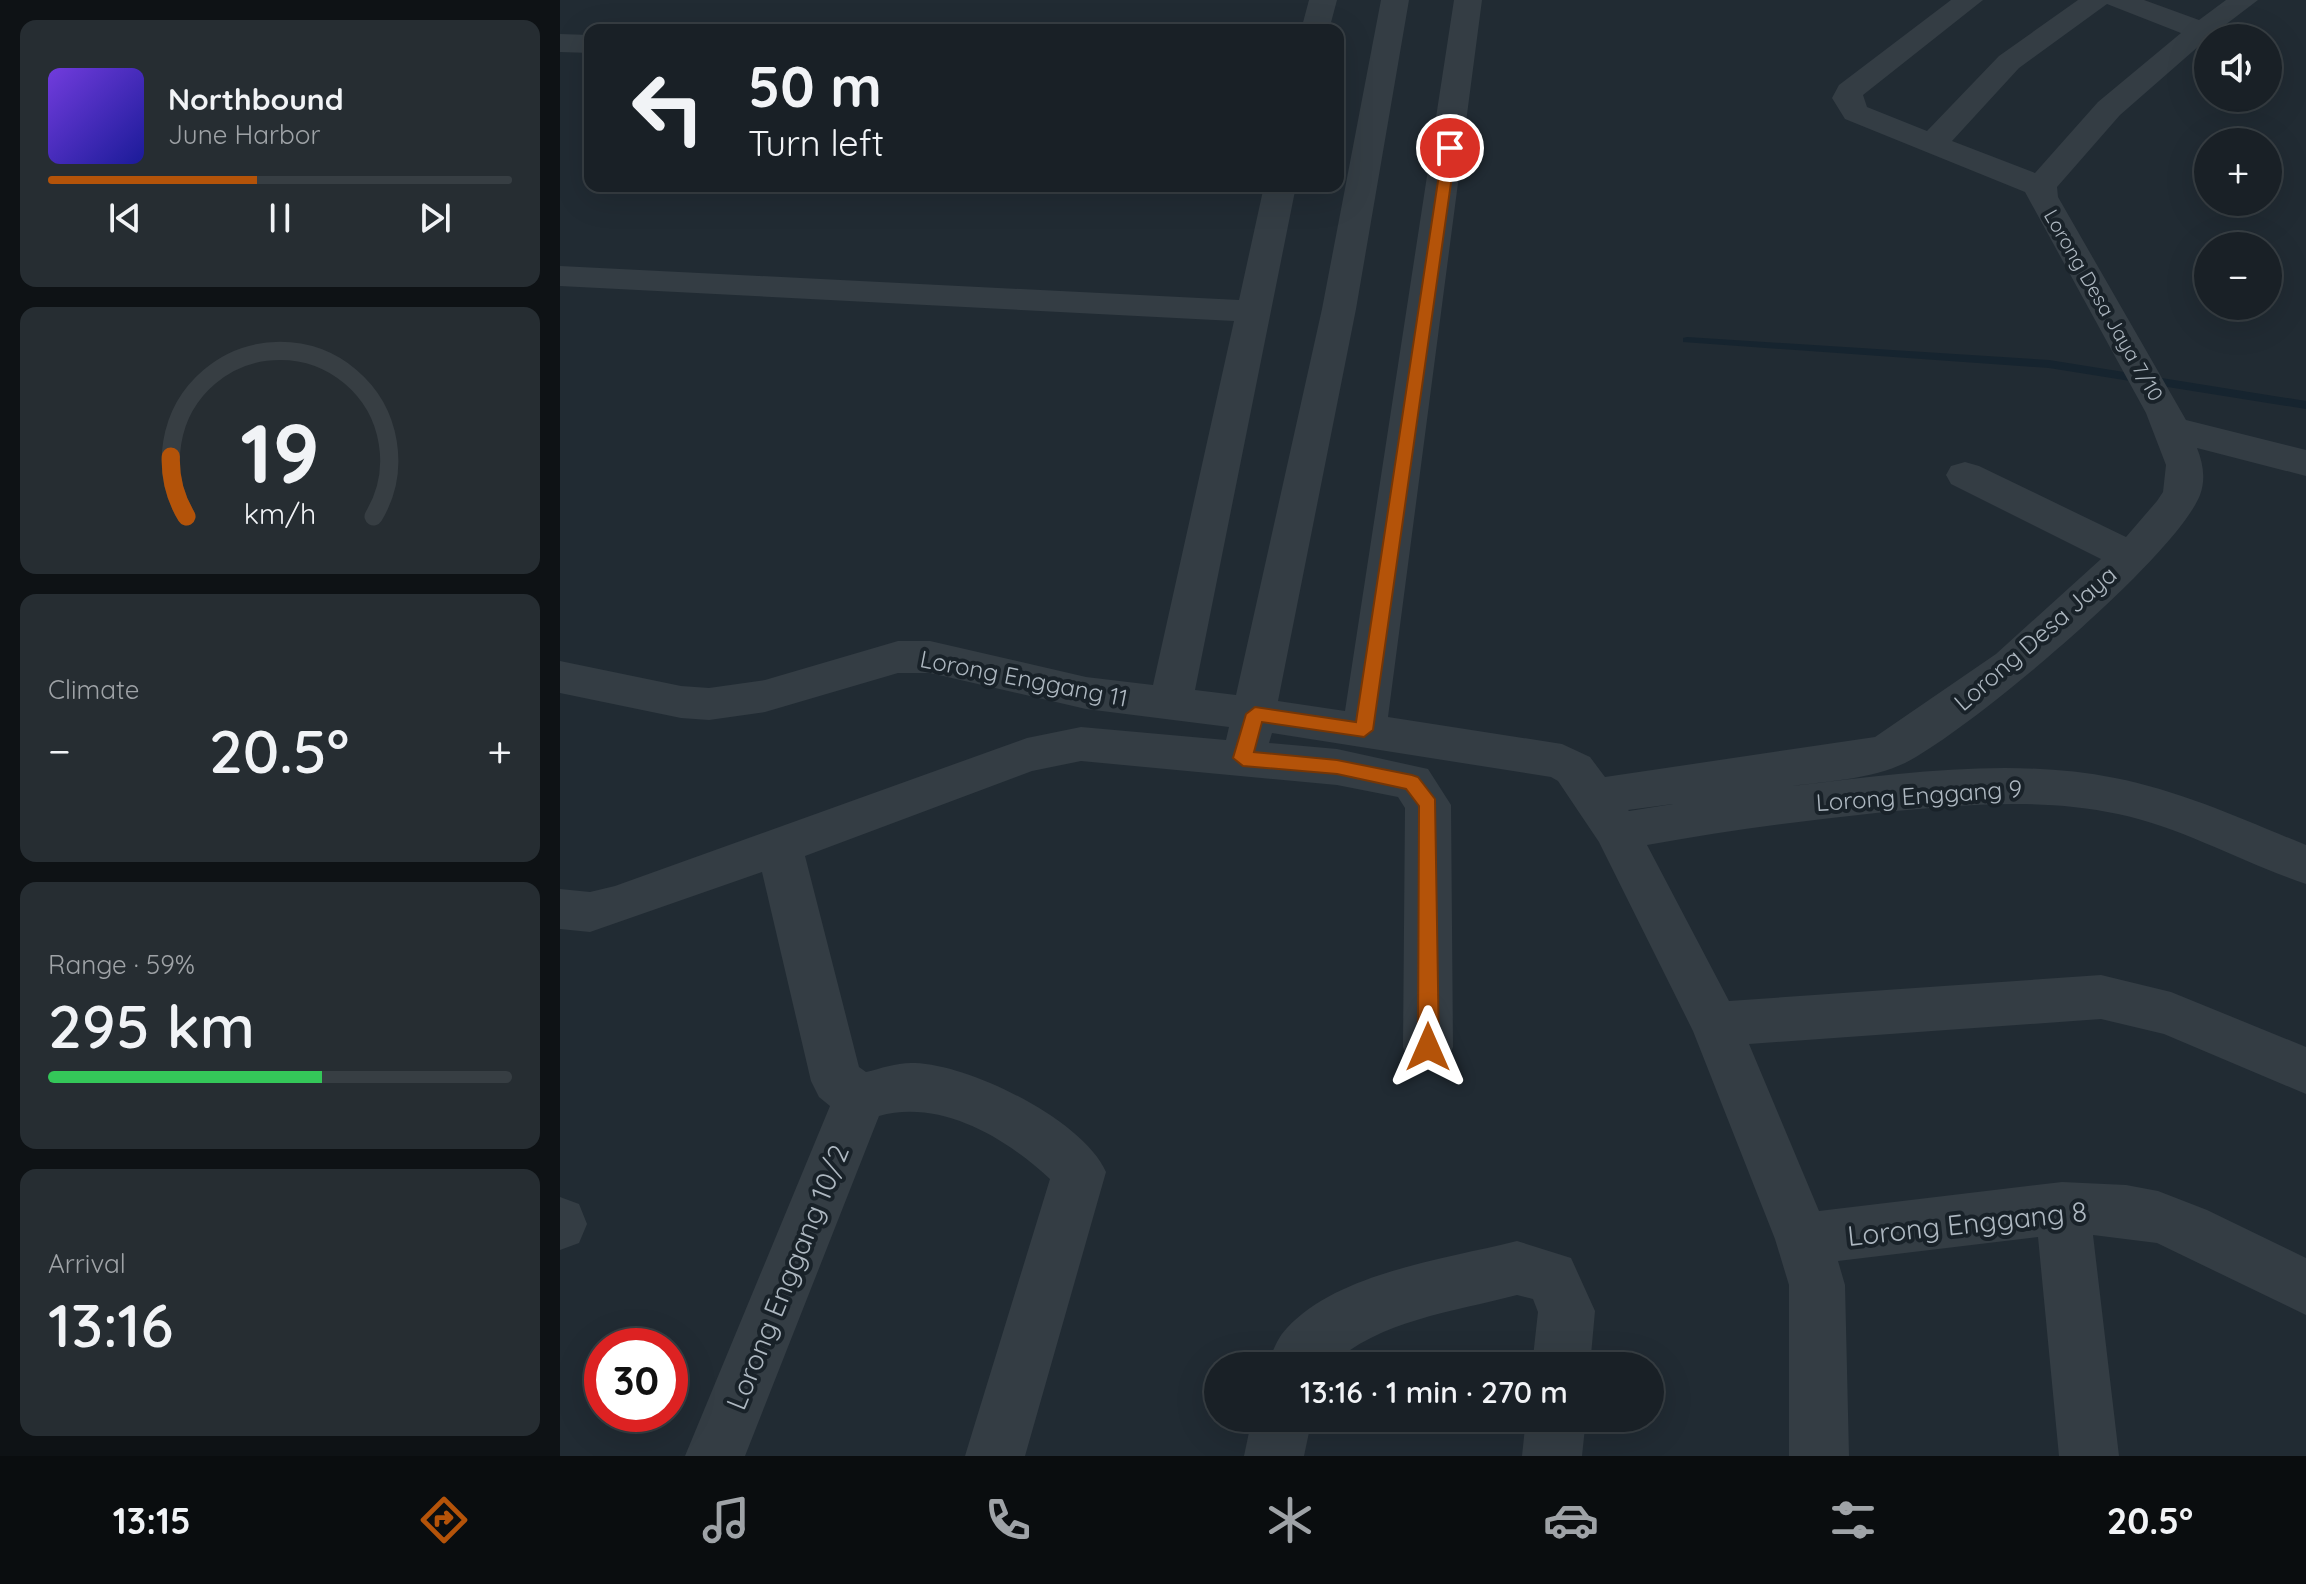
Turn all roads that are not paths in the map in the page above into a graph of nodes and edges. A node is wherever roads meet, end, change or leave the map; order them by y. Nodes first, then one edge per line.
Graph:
1 (1323, 0) edge
2 (1395, 0) edge
3 (1468, 0) edge
4 (1969, 0) edge
5 (2096, 0) edge
6 (2118, 0) edge
7 (2244, 0) edge
8 (1317, 24) edge
9 (2211, 24) edge
10 (2194, 28) edge
11 (2194, 38) edge
12 (560, 43) edge
13 (584, 44) edge
14 (1932, 144) junction
15 (2041, 187) junction
16 (1279, 192) edge
17 (560, 276) edge
18 (1254, 311) junction
19 (2169, 421) junction
20 (2306, 463) edge
21 (1965, 475) dead end
22 (2130, 556) junction
23 (560, 677) edge
24 (1170, 704) junction
25 (1255, 714) junction
26 (1364, 730) junction
27 (1243, 758) junction
28 (1606, 815) junction
29 (779, 846) junction
30 (2306, 865) edge
31 (560, 909) edge
32 (1715, 1024) junction
33 (1428, 1047) dead end
34 (2306, 1071) edge
35 (860, 1097) junction
36 (2062, 1208) junction
37 (1803, 1239) junction
38 (2306, 1287) edge
39 (1304, 1352) edge
40 (1563, 1352) edge
41 (1279, 1432) edge
42 (1555, 1432) edge
43 (715, 1456) edge
44 (995, 1456) edge
45 (1274, 1456) edge
46 (1552, 1456) edge
47 (1819, 1456) edge
48 (2089, 1456) edge

1 - 8 street
2 - 25 street
3 - 26 street
4 - 14 street
5 - 14 street
6 - 10 street
7 - 9 street, Lorong Desa Jaya 7/10
11 - 15 street, Lorong Desa Jaya 7/10
12 - 13 street
14 - 15 street
15 - 19 street, Lorong Desa Jaya 7/10
16 - 18 street
17 - 18 street
18 - 24 street
19 - 20 street
19 - 22 street, Lorong Desa Jaya
21 - 22 street
22 - 28 street, Lorong Desa Jaya
23 - 24 street, Lorong Enggang 11
24 - 25 street, Lorong Enggang 11
25 - 26 street, Lorong Enggang 11
25 - 27 street
26 - 28 street, Lorong Enggang 11
27 - 29 street
27 - 33 street
28 - 30 street, Lorong Enggang 9
28 - 32 street
29 - 31 street
29 - 35 street
32 - 34 street
32 - 37 street
35 - 43 street, Lorong Enggang 10/2
35 - 44 street
36 - 37 street, Lorong Enggang 8
36 - 38 street, Lorong Enggang 8
36 - 48 street
37 - 47 street
39 - 40 street
41 - 45 street
42 - 46 street

